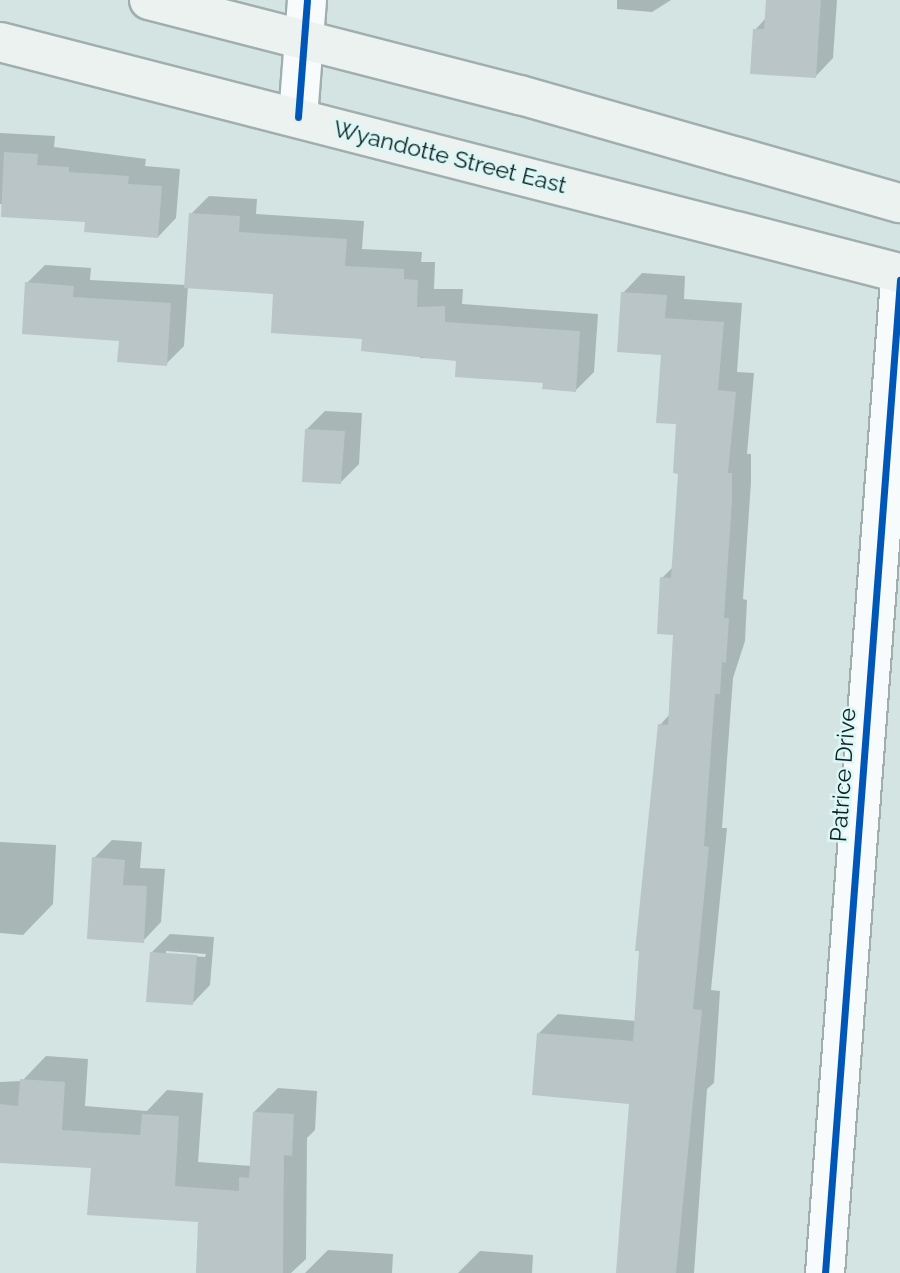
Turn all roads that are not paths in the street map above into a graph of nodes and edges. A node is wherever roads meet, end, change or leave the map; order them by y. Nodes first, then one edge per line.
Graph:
1 (149, 0) edge
2 (307, 0) edge
3 (304, 40) junction
4 (0, 42) edge
5 (298, 117) junction
6 (900, 203) edge
7 (900, 273) edge
8 (900, 280) edge
9 (825, 1273) edge

1 - 3 main road
2 - 3 street
3 - 5 street
3 - 6 main road
4 - 5 main road, Wyandotte Street East
5 - 7 main road, Wyandotte Street East
8 - 9 street, Patrice Drive

